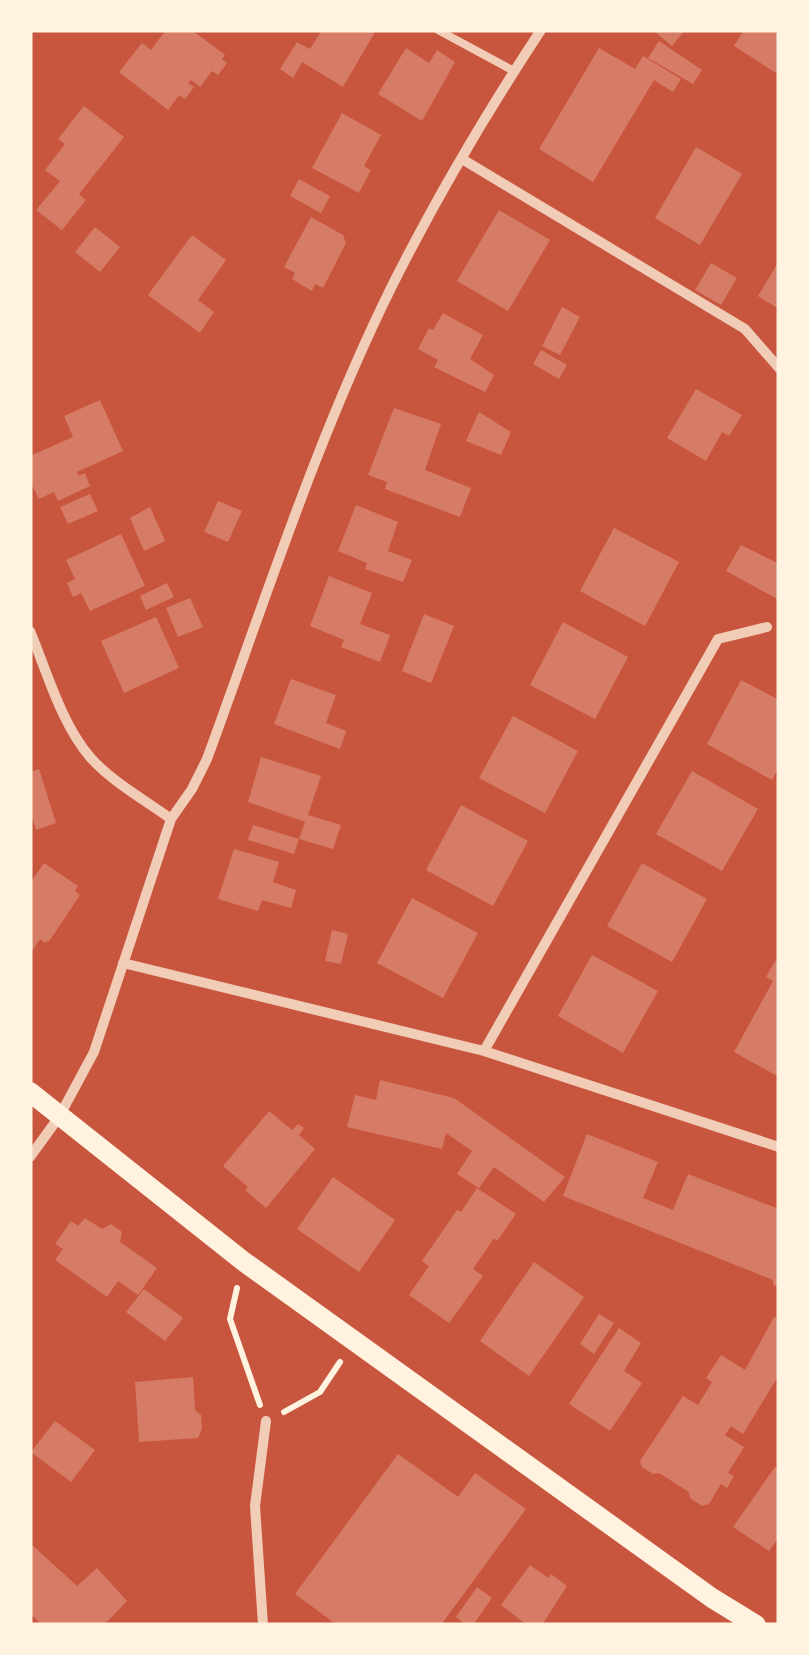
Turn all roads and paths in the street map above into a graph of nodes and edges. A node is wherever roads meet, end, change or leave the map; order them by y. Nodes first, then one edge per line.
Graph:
1 (438, 30) edge
2 (541, 30) edge
3 (514, 72) junction
4 (462, 160) junction
5 (779, 368) edge
6 (766, 627) dead end
7 (30, 630) edge
8 (171, 819) junction
9 (123, 962) junction
10 (484, 1050) junction
11 (30, 1092) edge
12 (59, 1117) junction
13 (779, 1147) edge
14 (30, 1157) edge
15 (243, 1261) junction
16 (324, 1384) dead end
17 (266, 1422) junction
18 (263, 1625) edge
19 (756, 1625) edge

1 - 3 lane
2 - 3 street
3 - 4 street
4 - 5 street
4 - 8 street
6 - 10 street
7 - 8 street
8 - 9 street
9 - 10 street
9 - 12 street
10 - 13 street
11 - 12 main road
12 - 14 street
12 - 15 main road
15 - 17 path
15 - 19 main road
16 - 17 path
17 - 18 street

